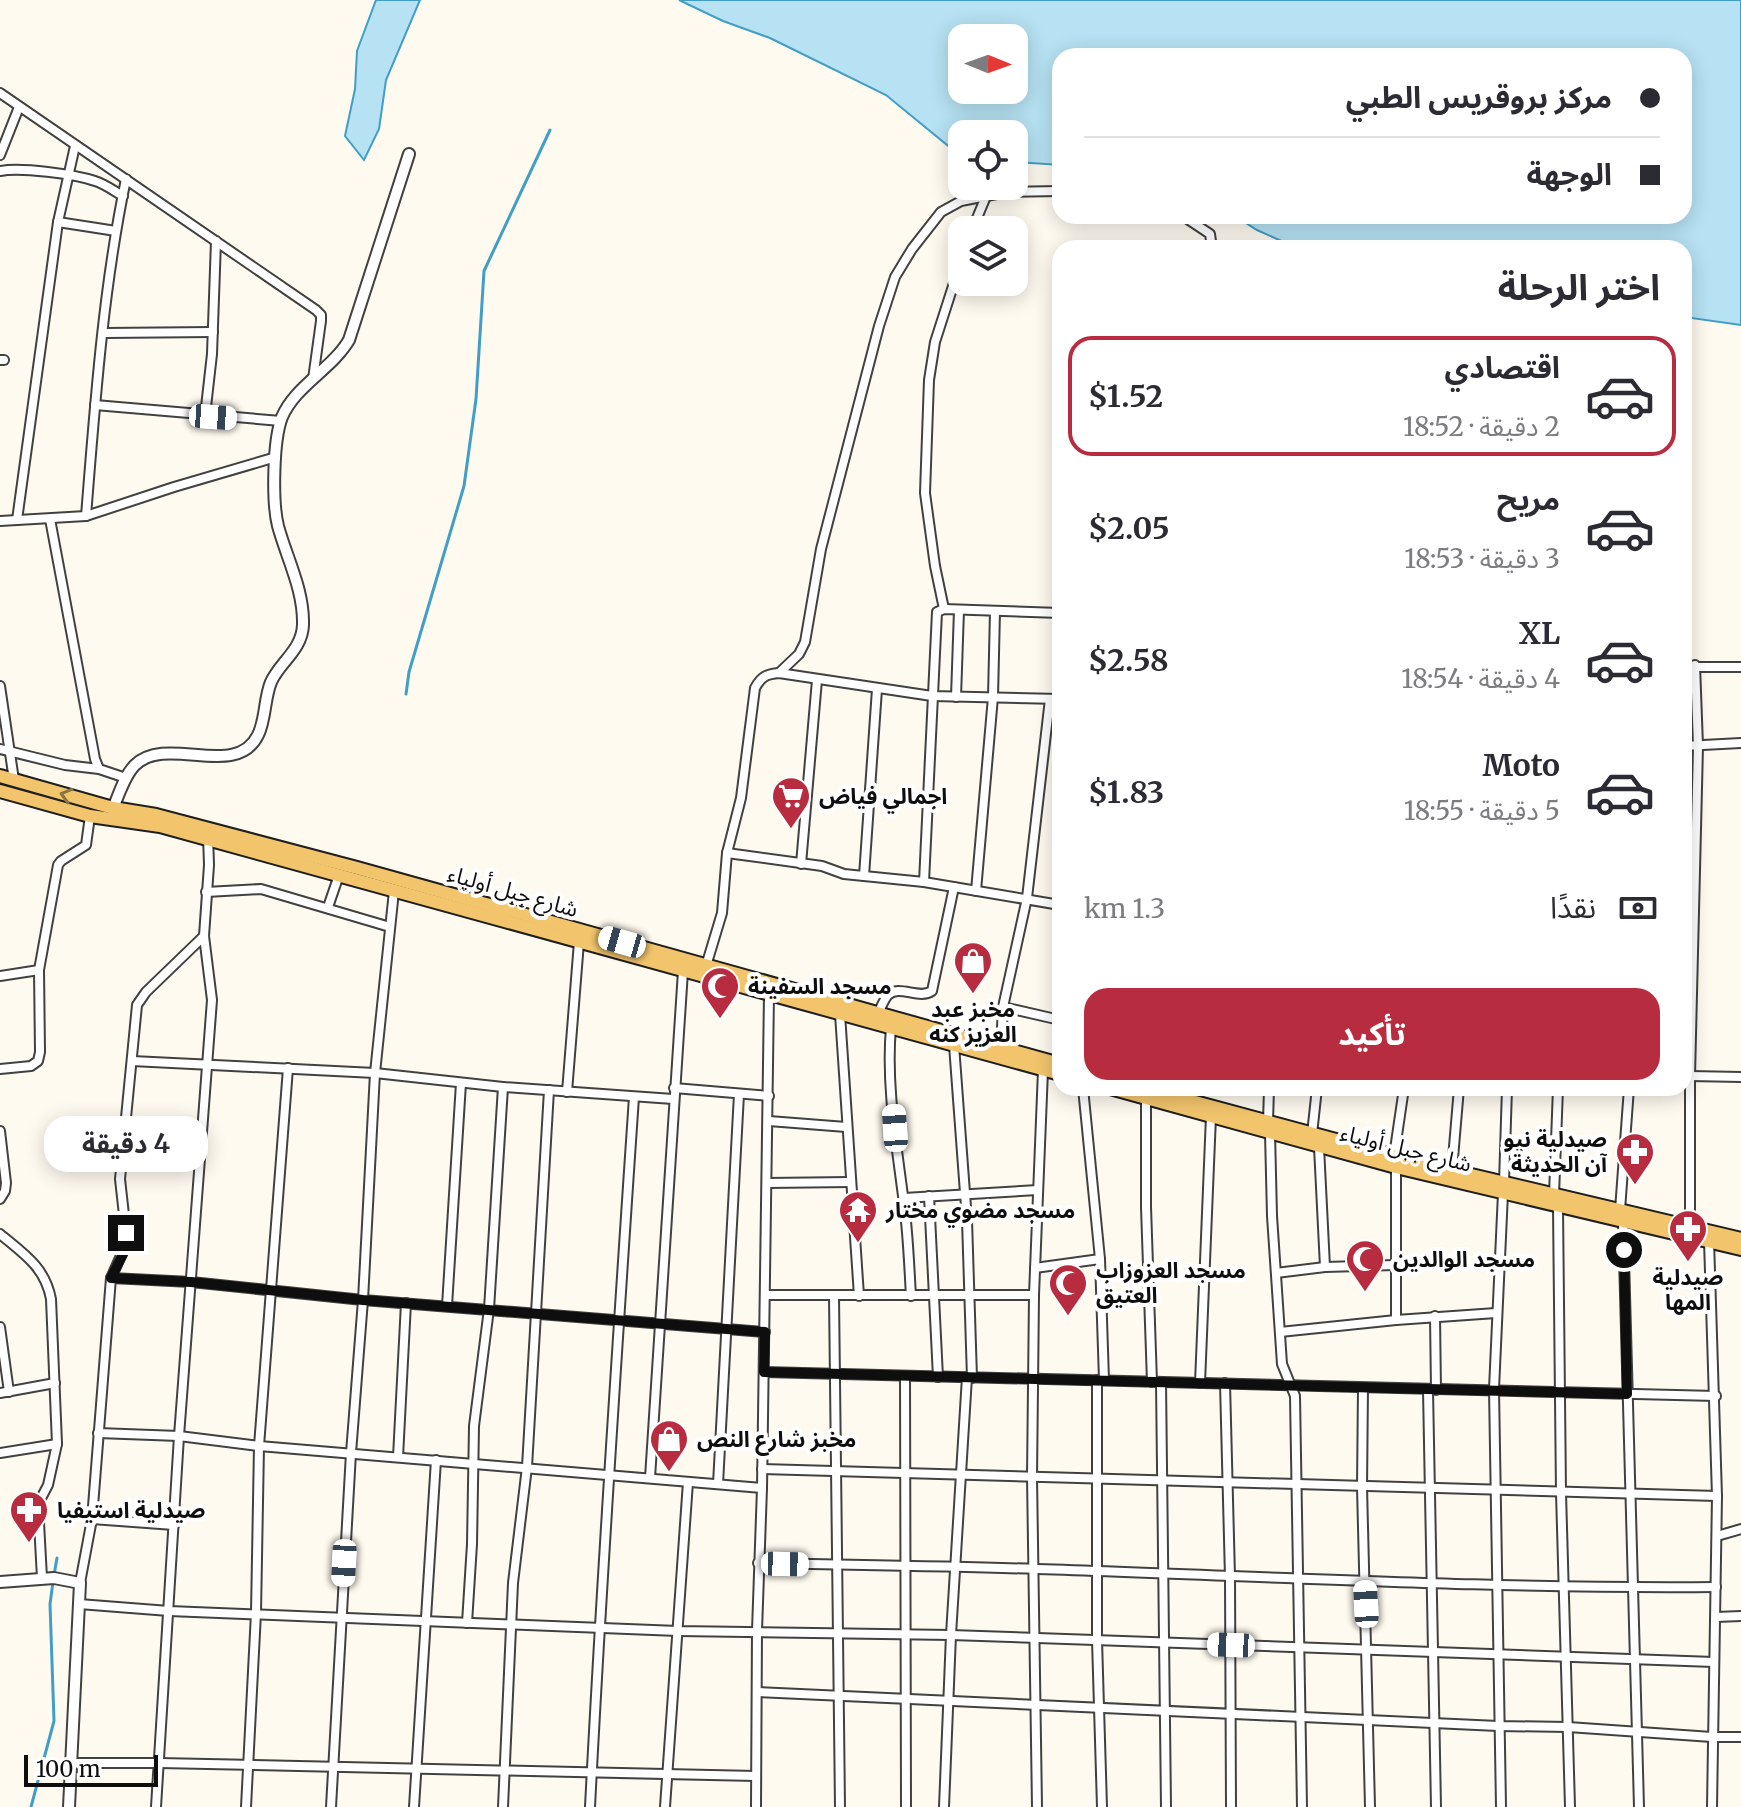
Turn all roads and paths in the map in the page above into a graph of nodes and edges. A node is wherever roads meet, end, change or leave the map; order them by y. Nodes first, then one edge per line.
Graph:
1 (0, 93) edge
2 (19, 107) junction
3 (75, 146) junction
4 (409, 154) dead end
5 (0, 155) edge
6 (0, 171) edge
7 (67, 177) junction
8 (126, 179) junction
9 (1052, 191) edge
10 (1028, 192) edge
11 (123, 196) junction
12 (965, 200) edge
13 (58, 222) junction
14 (1195, 224) edge
15 (116, 231) junction
16 (1211, 240) edge
17 (216, 241) junction
18 (950, 296) edge
19 (213, 332) junction
20 (104, 333) junction
21 (313, 380) junction
22 (95, 405) junction
23 (205, 416) junction
24 (281, 421) junction
25 (276, 457) junction
26 (86, 516) junction
27 (50, 519) junction
28 (17, 520) junction
29 (0, 521) edge
30 (944, 609) junction
31 (959, 610) junction
32 (995, 611) junction
33 (1052, 613) edge
34 (1695, 665) junction
35 (1692, 666) edge
36 (1741, 667) edge
37 (779, 673) junction
38 (817, 680) junction
39 (0, 686) edge
40 (877, 689) junction
41 (932, 696) junction
42 (956, 697) junction
43 (993, 697) junction
44 (1050, 699) joint
45 (1741, 743) edge
46 (1692, 746) edge
47 (1698, 746) junction
48 (0, 749) edge
49 (11, 752) junction
50 (99, 769) junction
51 (0, 776) edge
52 (126, 778) junction
53 (14, 780) junction
54 (0, 791) edge
55 (113, 808) junction
56 (90, 816) junction
57 (208, 834) junction
58 (727, 853) junction
59 (801, 864) junction
60 (1692, 874) edge
61 (339, 875) junction
62 (864, 876) junction
63 (924, 882) junction
64 (954, 887) junction
65 (394, 891) junction
66 (976, 891) junction
67 (206, 892) junction
68 (1027, 898) junction
69 (1052, 903) edge
70 (328, 907) junction
71 (390, 927) junction
72 (204, 936) junction
73 (579, 942) junction
74 (706, 966) junction
75 (39, 970) junction
76 (683, 971) junction
77 (0, 976) edge
78 (769, 994) junction
79 (1003, 1007) junction
80 (878, 1013) junction
81 (840, 1014) junction
82 (1052, 1018) edge
83 (891, 1027) junction
84 (954, 1045) junction
85 (1001, 1047) junction
86 (132, 1061) junction
87 (1052, 1062) edge
88 (207, 1063) junction
89 (288, 1068) junction
90 (0, 1069) edge
91 (1043, 1070) junction
92 (1052, 1072) edge
93 (375, 1073) junction
94 (1692, 1076) edge
95 (1741, 1077) edge
96 (461, 1083) junction
97 (503, 1087) junction
98 (674, 1088) junction
99 (549, 1090) junction
100 (567, 1092) junction
101 (739, 1094) junction
102 (769, 1096) junction
103 (1084, 1096) edge
104 (1150, 1096) edge
105 (1162, 1096) edge
106 (1166, 1096) edge
107 (1269, 1096) edge
108 (1316, 1096) edge
109 (1403, 1096) edge
110 (1458, 1096) edge
111 (1507, 1096) edge
112 (1558, 1096) edge
113 (1629, 1096) edge
114 (1690, 1096) edge
115 (634, 1097) junction
116 (673, 1099) junction
117 (1211, 1116) junction
118 (769, 1121) junction
119 (846, 1127) junction
120 (1269, 1128) junction
121 (0, 1131) edge
122 (1312, 1134) junction
123 (1319, 1147) junction
124 (1395, 1161) junction
125 (1452, 1170) junction
126 (851, 1182) junction
127 (767, 1183) junction
128 (1503, 1188) junction
129 (1038, 1190) junction
130 (965, 1194) junction
131 (929, 1196) junction
132 (904, 1198) junction
133 (0, 1199) edge
134 (1556, 1201) junction
135 (1622, 1216) junction
136 (1690, 1227) junction
137 (0, 1234) edge
138 (1709, 1237) junction
139 (1741, 1239) edge
140 (1741, 1249) edge
141 (1100, 1259) junction
142 (1395, 1265) junction
143 (1325, 1267) junction
144 (1035, 1268) junction
145 (1276, 1273) junction
146 (111, 1278) junction
147 (191, 1282) junction
148 (272, 1291) junction
149 (765, 1295) junction
150 (1034, 1295) junction
151 (834, 1296) junction
152 (859, 1296) junction
153 (911, 1296) junction
154 (934, 1296) junction
155 (969, 1297) junction
156 (363, 1300) junction
157 (406, 1303) junction
158 (447, 1306) junction
159 (489, 1309) junction
160 (535, 1313) junction
161 (1496, 1313) junction
162 (1435, 1316) junction
163 (619, 1320) junction
164 (1396, 1320) junction
165 (660, 1323) junction
166 (0, 1327) edge
167 (724, 1329) junction
168 (765, 1332) junction
169 (1280, 1332) junction
170 (764, 1372) junction
171 (837, 1374) junction
172 (905, 1376) junction
173 (938, 1377) junction
174 (970, 1377) junction
175 (1033, 1379) junction
176 (1100, 1380) junction
177 (1157, 1382) junction
178 (55, 1383) junction
179 (1200, 1383) junction
180 (1225, 1383) junction
181 (1293, 1386) junction
182 (1363, 1388) junction
183 (1494, 1389) junction
184 (1432, 1390) junction
185 (1561, 1391) junction
186 (5, 1392) edge
187 (1627, 1394) junction
188 (1716, 1396) junction
189 (98, 1433) junction
190 (179, 1436) junction
191 (57, 1444) junction
192 (259, 1446) junction
193 (0, 1453) edge
194 (351, 1453) junction
195 (398, 1457) junction
196 (436, 1460) junction
197 (475, 1464) junction
198 (527, 1467) junction
199 (762, 1469) junction
200 (838, 1471) junction
201 (904, 1473) junction
202 (961, 1474) junction
203 (611, 1475) junction
204 (1032, 1477) junction
205 (650, 1478) junction
206 (1098, 1478) junction
207 (1161, 1481) junction
208 (688, 1482) junction
209 (1229, 1482) junction
210 (718, 1484) junction
211 (1298, 1484) junction
212 (1362, 1487) junction
213 (762, 1488) junction
214 (1429, 1489) junction
215 (1496, 1489) junction
216 (1561, 1493) junction
217 (1630, 1495) junction
218 (1717, 1496) junction
219 (92, 1519) junction
220 (174, 1525) junction
221 (1741, 1529) edge
222 (1717, 1536) junction
223 (758, 1563) junction
224 (837, 1565) junction
225 (904, 1567) junction
226 (955, 1568) junction
227 (1034, 1569) junction
228 (1097, 1571) junction
229 (1162, 1575) junction
230 (1230, 1577) junction
231 (42, 1578) junction
232 (1300, 1580) junction
233 (1365, 1581) junction
234 (0, 1582) edge
235 (1430, 1582) junction
236 (80, 1583) junction
237 (1496, 1583) junction
238 (1563, 1585) junction
239 (1716, 1587) junction
240 (1633, 1588) junction
241 (79, 1604) junction
242 (169, 1611) junction
243 (256, 1613) junction
244 (1741, 1616) edge
245 (1716, 1617) junction
246 (341, 1618) junction
247 (424, 1620) junction
248 (467, 1623) junction
249 (513, 1624) junction
250 (598, 1626) junction
251 (678, 1631) junction
252 (757, 1631) junction
253 (839, 1632) junction
254 (906, 1633) junction
255 (951, 1635) junction
256 (1036, 1638) junction
257 (1097, 1640) junction
258 (1164, 1643) junction
259 (1231, 1645) junction
260 (1299, 1647) junction
261 (1368, 1649) junction
262 (1432, 1653) junction
263 (1497, 1656) junction
264 (1566, 1658) junction
265 (1634, 1661) junction
266 (1714, 1662) junction
267 (757, 1692) junction
268 (837, 1696) junction
269 (906, 1699) junction
270 (948, 1700) junction
271 (1037, 1705) junction
272 (1100, 1709) junction
273 (1164, 1710) junction
274 (1232, 1714) junction
275 (1301, 1715) junction
276 (1368, 1719) junction
277 (1435, 1723) junction
278 (1498, 1726) junction
279 (1568, 1727) junction
280 (1637, 1733) junction
281 (1712, 1737) junction
282 (1741, 1737) edge
283 (70, 1763) junction
284 (159, 1763) junction
285 (249, 1765) junction
286 (332, 1766) junction
287 (416, 1770) junction
288 (505, 1772) junction
289 (592, 1773) junction
290 (667, 1776) junction
291 (756, 1776) junction
292 (69, 1807) edge
293 (156, 1807) edge
294 (246, 1807) edge
295 (331, 1807) edge
296 (414, 1807) edge
297 (503, 1807) edge
298 (590, 1807) edge
299 (665, 1807) edge
300 (756, 1807) edge
301 (840, 1807) edge
302 (906, 1807) edge
303 (944, 1807) edge
304 (1037, 1807) edge
305 (1102, 1807) edge
306 (1166, 1807) edge
307 (1231, 1807) edge
308 (1302, 1807) edge
309 (1370, 1807) edge
310 (1436, 1807) edge
311 (1501, 1807) edge
312 (1570, 1807) edge
313 (1639, 1807) edge
314 (1712, 1807) edge

1 - 2 street
2 - 3 street
2 - 5 street
3 - 7 street
3 - 8 street
4 - 21 street
6 - 7 street
7 - 11 street
7 - 13 street
8 - 11 street
8 - 17 street
9 - 10 street
11 - 15 street
12 - 37 street
13 - 15 street
13 - 28 street
14 - 16 street
15 - 20 street
17 - 19 street
17 - 21 street
18 - 30 street
19 - 20 street
19 - 23 street
20 - 22 street
21 - 24 street
22 - 23 street
22 - 26 street
23 - 24 street
24 - 25 street
25 - 26 street
25 - 52 street
26 - 27 street
27 - 28 street
27 - 50 street
28 - 29 street
30 - 31 street
30 - 41 street
31 - 32 street
31 - 42 street
32 - 33 street
32 - 43 street
34 - 35 street
34 - 36 street
34 - 47 street
37 - 38 street
37 - 58 street
38 - 40 street
38 - 59 street
39 - 49 street
40 - 41 street
40 - 62 street
41 - 42 street
41 - 63 street
42 - 43 street
43 - 44 street
43 - 66 street
44 - 68 street
45 - 47 street
46 - 47 street
47 - 60 street
48 - 49 street
49 - 50 street
49 - 53 street
50 - 52 street
51 - 53 main road, شارع جبل أولياء
52 - 55 street
55 -> 53 main road, شارع جبل أولياء
54 - 56 main road, شارع جبل أولياء
55 - 57 main road, شارع جبل أولياء
56 - 57 main road, شارع جبل أولياء
56 - 75 street
57 - 61 main road, شارع جبل أولياء
57 - 67 street
57 - 74 main road, شارع جبل أولياء
58 - 59 street
58 - 74 street
59 - 62 street
61 - 65 main road, شارع جبل أولياء
61 - 70 street
62 - 63 street
63 - 64 street
64 - 66 street
64 - 80 street
65 - 71 street
65 - 73 main road, شارع جبل أولياء
66 - 68 street
67 - 70 street
67 - 72 street
68 - 69 street
68 - 79 street
70 - 71 street
71 - 93 street
72 - 86 street
72 - 88 street
73 - 76 main road, شارع جبل أولياء
73 - 100 street
74 - 80 main road, شارع جبل أولياء
75 - 77 street
75 - 90 street
76 - 78 main road, شارع جبل أولياء
76 - 98 street
78 - 81 main road, شارع جبل أولياء
78 - 102 street
79 - 82 street
79 - 85 street
80 - 85 main road, شارع جبل أولياء
81 - 83 main road, شارع جبل أولياء
81 - 119 street
83 - 84 main road, شارع جبل أولياء
83 - 132 street
84 - 91 main road, شارع جبل أولياء
84 - 130 street
85 - 87 main road, شارع جبل أولياء
86 - 88 street
86 - 146 street
88 - 89 street
88 - 147 street
89 - 93 street
89 - 148 street
91 - 92 main road, شارع جبل أولياء
91 - 129 street
93 - 96 street
93 - 156 street
94 - 95 street
96 - 97 street
96 - 158 street
97 - 99 street
97 - 159 street
98 - 101 street
98 - 116 street
99 - 100 street
99 - 160 street
100 - 115 street
101 - 102 street
101 - 167 street
102 - 118 street
103 - 141 street
104 - 177 street
105 - 117 main road, شارع جبل أولياء
106 - 120 main road, شارع جبل أولياء
107 - 120 street
108 - 122 street
109 - 124 street
110 - 125 street
111 - 128 street
112 - 134 street
113 - 135 street
114 - 136 street
115 - 116 street
115 - 163 street
116 - 165 street
117 - 120 main road, شارع جبل أولياء
117 - 179 street
118 - 119 street
118 - 127 street
119 - 126 street
120 - 122 main road, شارع جبل أولياء
120 - 123 main road, شارع جبل أولياء
120 - 145 street
121 - 133 street
122 - 124 main road, شارع جبل أولياء
123 - 124 main road, شارع جبل أولياء
123 - 143 street
124 - 125 main road, شارع جبل أولياء
124 - 128 main road, شارع جبل أولياء
124 - 142 street
125 - 128 main road, شارع جبل أولياء
126 - 127 street
126 - 152 street
127 - 149 street
128 - 134 main road, شارع جبل أولياء
128 - 161 street
129 - 130 street
129 - 144 street
130 - 131 street
130 - 155 street
131 - 132 street
131 - 154 street
132 - 153 street
134 - 135 main road, شارع جبل أولياء
134 - 185 street
135 - 136 main road, شارع جبل أولياء
135 - 138 main road, شارع جبل أولياء
135 - 187 street
136 - 138 main road, شارع جبل أولياء
137 - 178 street
138 - 139 main road, شارع جبل أولياء
138 - 140 main road, شارع جبل أولياء
138 - 188 street
141 - 144 street
141 - 176 street
142 - 143 street
142 - 164 street
143 - 145 street
144 - 150 street
145 - 169 street
146 - 147 street
146 - 189 street
147 - 148 street
147 - 190 street
148 - 156 street
148 - 192 street
149 - 151 street
149 - 168 street
150 - 155 street
150 - 175 street
151 - 152 street
151 - 171 street
152 - 153 street
153 - 154 street
154 - 155 street
154 - 173 street
155 - 174 street
156 - 157 street
156 - 194 street
157 - 158 street
157 - 195 street
158 - 159 street
159 - 160 street
159 - 197 street
160 - 163 street
160 - 198 street
161 - 162 street
161 - 183 street
162 - 164 street
162 - 184 street
163 - 165 street
163 - 203 street
164 - 169 street
165 - 167 street
165 - 205 street
166 - 186 street
167 - 168 street
167 - 210 street
168 - 170 street
169 - 181 street
170 - 171 street
170 - 199 street
171 - 172 street
171 - 200 street
172 - 173 street
172 - 201 street
173 - 174 street
174 - 175 street
174 - 202 street
175 - 176 street
175 - 204 street
176 - 177 street
176 - 206 street
177 - 179 street
177 - 207 street
178 - 186 street
178 - 191 street
179 - 180 street
180 - 181 street
180 - 209 street
181 - 182 street
181 - 211 street
182 - 184 street
182 - 212 street
183 - 184 street
183 - 185 street
183 - 215 street
184 - 214 street
185 - 187 street
185 - 216 street
187 - 188 street
187 - 217 street
188 - 218 street
189 - 190 street
189 - 219 street
190 - 192 street
190 - 220 street
191 - 193 street
191 - 231 street
192 - 194 street
192 - 243 street
194 - 195 street
194 - 246 street
195 - 196 street
196 - 197 street
196 - 247 street
197 - 198 street
197 - 248 street
198 - 203 street
198 - 249 street
199 - 200 street
199 - 213 street
200 - 201 street
200 - 224 street
201 - 202 street
201 - 225 street
202 - 204 street
202 - 226 street
203 - 205 street
203 - 250 street
204 - 206 street
204 - 227 street
205 - 208 street
206 - 207 street
206 - 228 street
207 - 209 street
207 - 229 street
208 - 210 street
208 - 251 street
209 - 211 street
209 - 230 street
210 - 213 street
211 - 212 street
211 - 232 street
212 - 214 street
212 - 233 street
213 - 223 street
214 - 215 street
214 - 235 street
215 - 216 street
215 - 237 street
216 - 217 street
216 - 238 street
217 - 218 street
217 - 240 street
218 - 222 street
219 - 220 street
219 - 236 street
220 - 242 street
221 - 222 street
222 - 239 street
223 - 224 street
223 - 252 street
224 - 225 street
224 - 253 street
225 - 226 street
225 - 254 street
226 - 227 street
226 - 255 street
227 - 228 street
227 - 256 street
228 - 229 street
228 - 257 street
229 - 230 street
229 - 258 street
230 - 232 street
230 - 259 street
231 - 234 street
231 - 236 street
232 - 233 street
232 - 260 street
233 - 235 street
233 - 261 street
235 - 237 street
235 - 262 street
236 - 241 street
237 - 238 street
237 - 263 street
238 - 240 street
238 - 264 street
239 - 240 street
239 - 245 street
240 - 265 street
241 - 242 street
241 - 283 street
242 - 243 street
242 - 284 street
243 - 246 street
243 - 285 street
244 - 245 street
245 - 266 street
246 - 247 street
246 - 286 street
247 - 248 street
247 - 287 street
248 - 249 street
249 - 250 street
249 - 288 street
250 - 251 street
250 - 289 street
251 - 252 street
251 - 290 street
252 - 253 street
252 - 267 street
253 - 254 street
253 - 268 street
254 - 255 street
254 - 269 street
255 - 256 street
255 - 270 street
256 - 257 street
256 - 271 street
257 - 258 street
257 - 272 street
258 - 259 street
258 - 273 street
259 - 260 street
259 - 274 street
260 - 261 street
260 - 275 street
261 - 262 street
261 - 276 street
262 - 263 street
262 - 277 street
263 - 264 street
263 - 278 street
264 - 265 street
264 - 279 street
265 - 266 street
265 - 280 street
266 - 281 street
267 - 268 street
267 - 291 street
268 - 269 street
268 - 301 street
269 - 270 street
269 - 302 street
270 - 271 street
270 - 303 street
271 - 272 street
271 - 304 street
272 - 273 street
272 - 305 street
273 - 274 street
273 - 306 street
274 - 275 street
274 - 307 street
275 - 276 street
275 - 308 street
276 - 277 street
276 - 309 street
277 - 278 street
277 - 310 street
278 - 279 street
278 - 311 street
279 - 280 street
279 - 312 street
280 - 281 street
280 - 313 street
281 - 282 street
281 - 314 street
283 - 284 street
283 - 292 street
284 - 285 street
284 - 293 street
285 - 286 street
285 - 294 street
286 - 287 street
286 - 295 street
287 - 288 street
287 - 296 street
288 - 289 street
288 - 297 street
289 - 290 street
289 - 298 street
290 - 291 street
290 - 299 street
291 - 300 street

